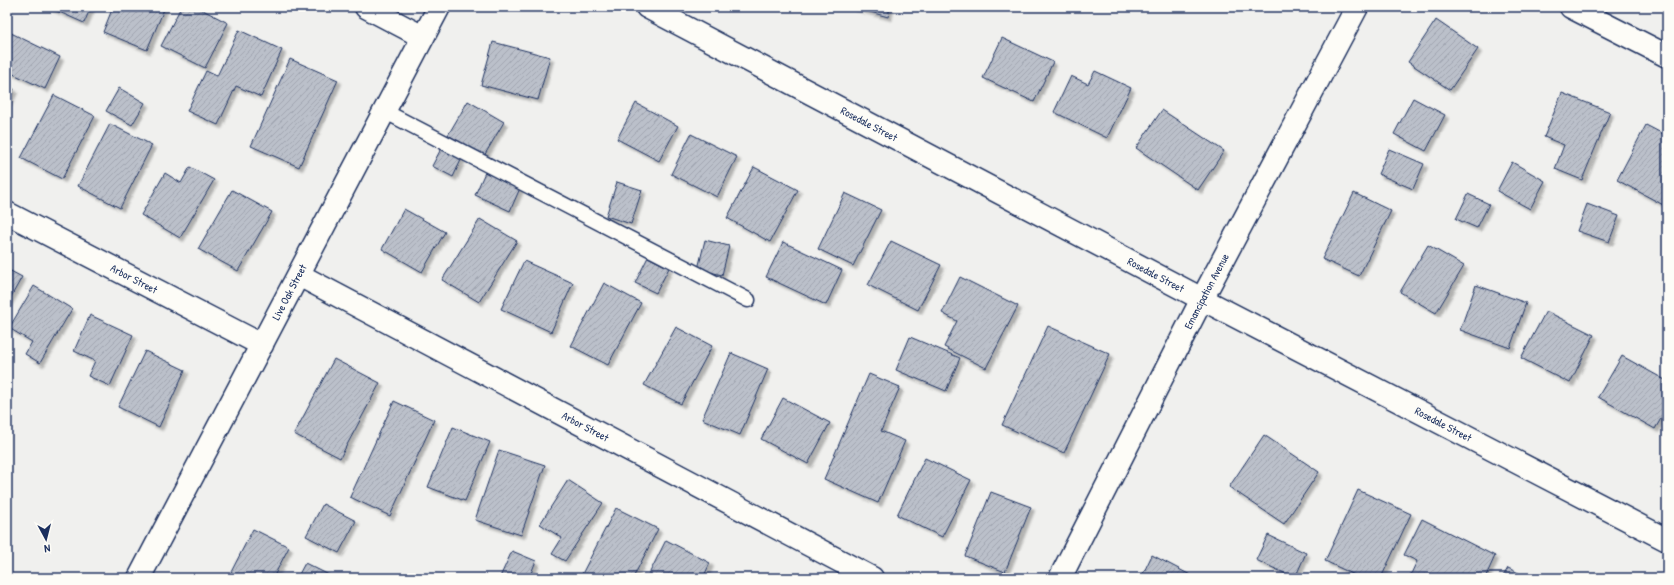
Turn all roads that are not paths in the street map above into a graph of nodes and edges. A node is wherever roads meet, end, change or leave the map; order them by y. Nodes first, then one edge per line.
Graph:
1 (366, 7) edge
2 (439, 7) edge
3 (647, 7) edge
4 (1357, 7) edge
5 (1571, 7) edge
6 (423, 37) junction
7 (1667, 56) edge
8 (384, 111) junction
9 (7, 213) edge
10 (299, 275) junction
11 (1202, 299) junction
12 (748, 300) dead end
13 (262, 345) junction
14 (1667, 540) edge
15 (139, 578) edge
16 (872, 578) edge
17 (1060, 578) edge

1 - 6 street
2 - 6 street, Live Oak Street
3 - 11 street, Rosedale Street
4 - 11 street, Emancipation Avenue
5 - 7 street
6 - 8 street, Live Oak Street
8 - 10 street, Live Oak Street
8 - 12 lane
9 - 13 street, Arbor Street
10 - 13 street, Live Oak Street
10 - 16 street, Arbor Street
11 - 14 street, Rosedale Street
11 - 17 street, Emancipation Avenue
13 - 15 street, Live Oak Street

